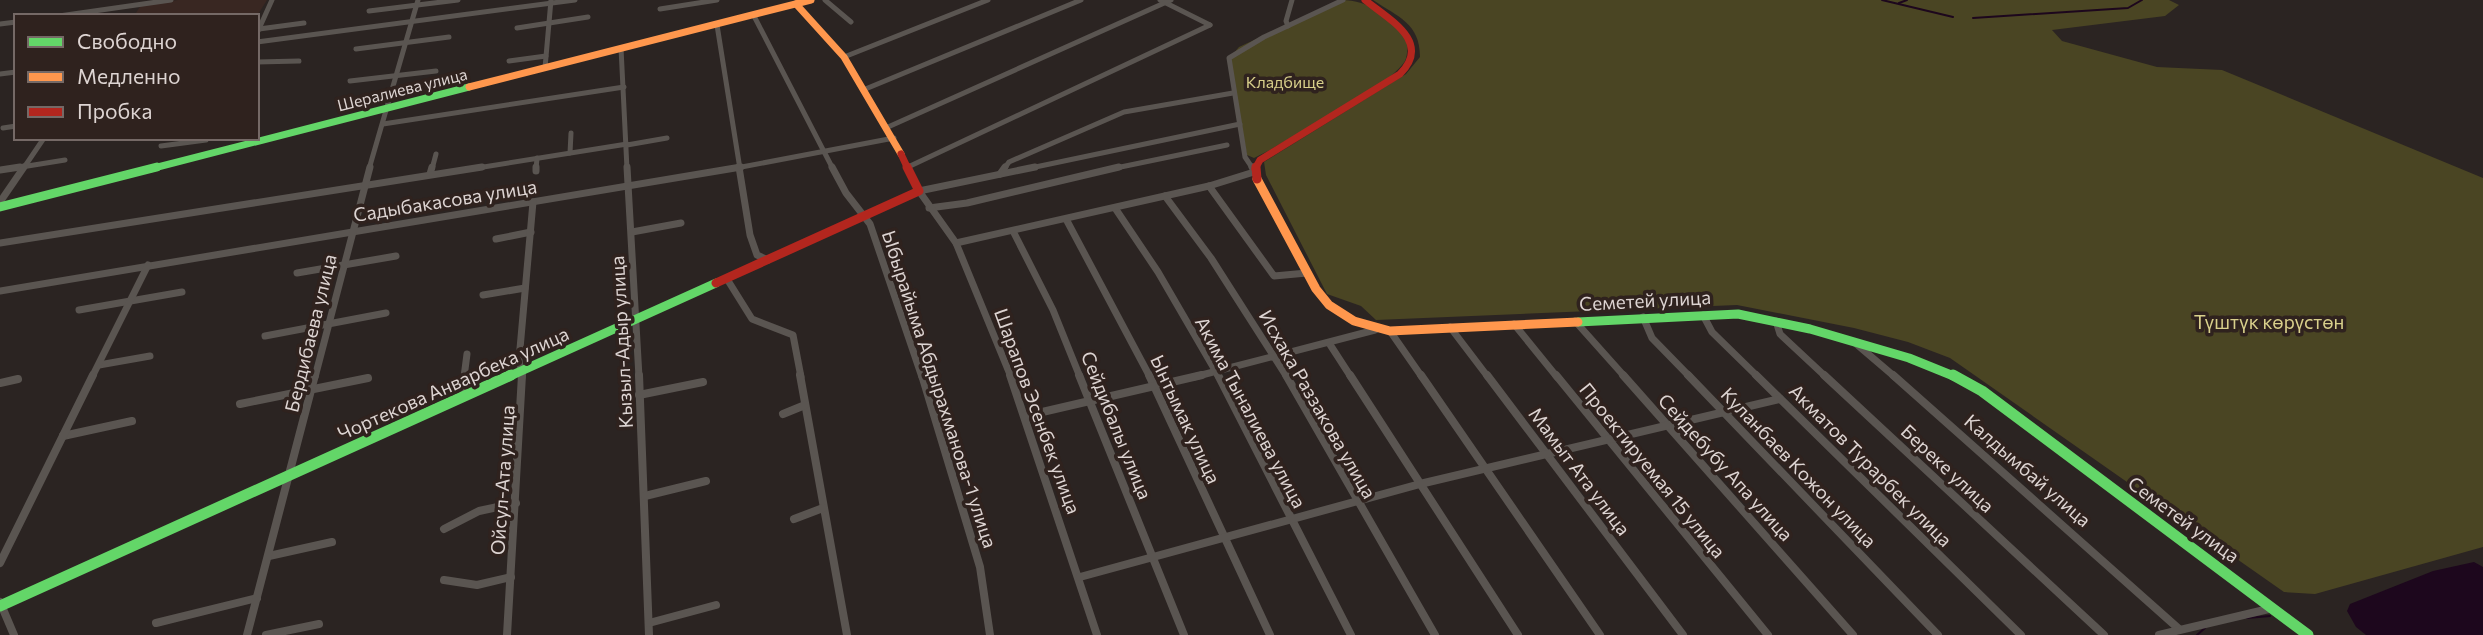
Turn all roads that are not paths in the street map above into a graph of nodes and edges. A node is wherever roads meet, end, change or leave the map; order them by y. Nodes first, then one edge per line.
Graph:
1 (171, 0) edge
2 (272, 0) edge
3 (279, 0) edge
4 (458, 0) edge
5 (575, 0) edge
6 (717, 0) edge
7 (811, 0) edge
8 (825, 0) edge
9 (988, 0) edge
10 (1081, 0) edge
11 (1292, 0) edge
12 (1340, 0) edge
13 (1365, 0) edge
14 (1166, 1) edge
15 (418, 2) edge
16 (551, 2) edge
17 (793, 2) edge
18 (135, 3) edge
19 (660, 9) dead end
20 (369, 11) dead end
21 (72, 14) edge
22 (754, 16) junction
23 (588, 17) dead end
24 (412, 22) junction
25 (851, 22) dead end
26 (304, 23) dead end
27 (549, 23) junction
28 (717, 25) junction
29 (1288, 26) junction
30 (517, 28) dead end
31 (259, 29) edge
32 (259, 31) edge
33 (449, 37) dead end
34 (259, 42) edge
35 (407, 42) junction
36 (356, 48) dead end
37 (621, 48) junction
38 (546, 56) junction
39 (844, 57) junction
40 (299, 61) dead end
41 (509, 61) dead end
42 (259, 62) edge
43 (545, 68) junction
44 (436, 71) dead end
45 (397, 75) junction
46 (350, 81) dead end
47 (624, 88) junction
48 (863, 90) junction
49 (1233, 93) junction
50 (507, 105) junction
51 (385, 109) junction
52 (506, 115) dead end
53 (383, 124) junction
54 (1240, 124) junction
55 (14, 126) edge
56 (888, 127) junction
57 (3, 128) dead end
58 (570, 133) dead end
59 (667, 138) dead end
60 (894, 138) junction
61 (43, 140) edge
62 (200, 140) edge
63 (206, 140) edge
64 (627, 144) junction
65 (1227, 145) dead end
66 (161, 146) dead end
67 (826, 152) junction
68 (570, 153) junction
69 (436, 154) dead end
70 (198, 157) junction
71 (537, 158) junction
72 (65, 160) dead end
73 (25, 166) junction
74 (739, 167) junction
75 (908, 167) junction
76 (0, 170) edge
77 (536, 171) dead end
78 (1254, 171) junction
79 (430, 174) junction
80 (1000, 174) junction
81 (366, 185) junction
82 (629, 186) junction
83 (1209, 186) junction
84 (919, 191) junction
85 (1165, 196) junction
86 (0, 202) edge
87 (533, 202) junction
88 (0, 207) edge
89 (929, 208) junction
90 (1115, 208) junction
91 (863, 217) junction
92 (1066, 219) junction
93 (681, 223) dead end
94 (352, 231) junction
95 (1013, 231) junction
96 (531, 232) junction
97 (632, 232) junction
98 (496, 239) dead end
99 (0, 243) edge
100 (956, 243) junction
101 (396, 256) dead end
102 (768, 260) junction
103 (343, 264) junction
104 (148, 265) junction
105 (298, 273) dead end
106 (1307, 273) junction
107 (727, 278) junction
108 (525, 288) junction
109 (0, 291) edge
110 (182, 292) dead end
111 (483, 295) dead end
112 (131, 301) junction
113 (79, 310) dead end
114 (386, 313) dead end
115 (1703, 315) junction
116 (1643, 317) junction
117 (636, 320) junction
118 (1575, 321) junction
119 (1776, 321) junction
120 (328, 323) junction
121 (1514, 324) junction
122 (1450, 327) junction
123 (1374, 330) junction
124 (1390, 331) junction
125 (264, 335) dead end
126 (1852, 341) junction
127 (1329, 343) junction
128 (467, 354) dead end
129 (150, 356) dead end
130 (1275, 356) junction
131 (100, 365) junction
132 (521, 372) junction
133 (1216, 372) junction
134 (368, 378) dead end
135 (18, 379) dead end
136 (703, 382) dead end
137 (0, 383) edge
138 (1155, 387) junction
139 (312, 390) junction
140 (639, 395) junction
141 (462, 398) junction
142 (1780, 398) junction
143 (1091, 402) junction
144 (240, 404) dead end
145 (805, 405) junction
146 (1724, 410) junction
147 (783, 414) dead end
148 (1025, 416) junction
149 (132, 421) dead end
150 (1666, 425) junction
151 (63, 436) junction
152 (1608, 441) junction
153 (1548, 456) junction
154 (1487, 470) junction
155 (291, 475) junction
156 (706, 481) dead end
157 (1420, 484) junction
158 (645, 496) junction
159 (1356, 500) junction
160 (516, 503) junction
161 (822, 508) junction
162 (794, 519) dead end
163 (1291, 521) junction
164 (443, 528) dead end
165 (1224, 539) junction
166 (332, 542) dead end
167 (269, 556) junction
168 (1154, 558) junction
169 (0, 563) edge
170 (511, 577) junction
171 (1080, 578) junction
172 (444, 580) dead end
173 (257, 598) junction
174 (1, 604) edge
175 (716, 605) dead end
176 (2273, 608) junction
177 (156, 623) dead end
178 (649, 623) junction
179 (318, 624) dead end
180 (2179, 629) junction
181 (843, 634) edge
182 (14, 635) edge
183 (247, 635) edge
184 (266, 635) edge
185 (507, 635) edge
186 (649, 635) edge
187 (990, 635) edge
188 (1097, 635) edge
189 (1184, 635) edge
190 (1270, 635) edge
191 (1351, 635) edge
192 (1435, 635) edge
193 (1518, 635) edge
194 (1600, 635) edge
195 (1683, 635) edge
196 (1768, 635) edge
197 (1853, 635) edge
198 (1938, 635) edge
199 (2021, 635) edge
200 (2104, 635) edge
201 (2159, 635) edge
202 (2308, 635) edge

1 - 18 street
2 - 3 street
2 - 31 street
4 - 15 street
5 - 16 street
6 - 19 street
7 - 17 street, Шералиева улица
8 - 25 street
9 - 39 street
10 - 48 street
11 - 29 street
12 - 29 street
13 - 78 street
14 - 56 street
14 - 75 street
15 - 20 street
15 - 24 street, Бердибаева улица
16 - 24 street
16 - 27 street
17 - 22 street, Шералиева улица
17 - 39 street
18 - 21 street
22 - 28 street, Шералиева улица
22 - 67 street, Ыбырайыма Абдырахманова-1 улица
23 - 27 street
24 - 34 street
24 - 35 street, Бердибаева улица
26 - 32 street
27 - 30 street
27 - 38 street
28 - 37 street, Шералиева улица
28 - 74 street
29 - 49 street
33 - 35 street
35 - 36 street
35 - 45 street, Бердибаева улица
37 - 43 street, Шералиева улица
37 - 47 street, Кызыл-Адыр улица
38 - 41 street
38 - 43 street
39 - 48 street
40 - 42 street
43 - 51 street, Шералиева улица
44 - 45 street
45 - 46 street
45 - 51 street, Бердибаева улица
47 - 50 street
47 - 64 street, Кызыл-Адыр улица
48 - 56 street
49 - 54 street
49 - 80 street
50 - 52 street
50 - 53 street
51 - 53 street, Бердибаева улица
51 - 70 street, Шералиева улица
53 - 81 street, Бердибаева улица
54 - 78 street
54 - 80 street
55 - 57 street
56 - 60 street
58 - 68 street
59 - 64 street
60 - 67 street, Садыбакасова улица
60 - 75 street
61 - 73 street
62 - 66 street
63 - 70 street
64 - 68 street
64 - 82 street, Кызыл-Адыр улица
65 - 89 street
67 - 74 street, Садыбакасова улица
67 - 91 street, Ыбырайыма Абдырахманова-1 улица
68 - 71 street
69 - 79 street
70 - 88 street, Шералиева улица
71 - 77 street
71 - 79 street
72 - 73 street
73 - 76 street
73 - 86 street
74 - 82 street, Садыбакасова улица
74 - 102 street
75 - 84 street
78 - 83 street
78 - 106 street, Семетей улица
79 - 81 street
80 - 84 street
81 - 94 street, Бердибаева улица
81 - 99 street
82 - 87 street, Садыбакасова улица
82 - 97 street, Кызыл-Адыр улица
83 - 85 street
83 - 106 street
84 - 89 street, Шарапов Эсенбек улица
84 - 91 street, Чортекова Анварбека улица
85 - 90 street
85 - 130 street, Исхака Раззакова улица
87 - 94 street, Садыбакасова улица
87 - 96 street, Ойсул-Ата улица
89 - 100 street, Шарапов Эсенбек улица
90 - 92 street
90 - 133 street, Акима Тыналиева улица
91 - 102 street, Чортекова Анварбека улица
91 - 187 street, Ыбырайыма Абдырахманова-1 улица
92 - 95 street
92 - 138 street, Ынтымак улица
93 - 97 street
94 - 103 street, Бердибаева улица
94 - 104 street, Садыбакасова улица
95 - 100 street
95 - 143 street, Сейдибалы улица
96 - 98 street
96 - 108 street, Ойсул-Ата улица
97 - 117 street, Кызыл-Адыр улица
100 - 148 street, Шарапов Эсенбек улица
101 - 103 street
102 - 107 street, Чортекова Анварбека улица
103 - 105 street
103 - 120 street, Бердибаева улица
104 - 109 street, Садыбакасова улица
104 - 112 street
106 - 123 street, Семетей улица
107 - 117 street, Чортекова Анварбека улица
107 - 145 street
108 - 111 street
108 - 132 street, Ойсул-Ата улица
110 - 112 street
112 - 113 street
112 - 131 street
114 - 120 street
115 - 116 street, Семетей улица
115 - 119 street, Семетей улица
115 - 142 street, Акматов Турарбек улица
116 - 118 street, Семетей улица
116 - 146 street, Куланбаев Кожон улица
117 - 132 street, Чортекова Анварбека улица
117 - 140 street, Кызыл-Адыр улица
118 - 121 street, Семетей улица
118 - 150 street, Сейдебубу Апа улица
119 - 126 street, Семетей улица
119 - 200 street, Береке улица
120 - 125 street
120 - 139 street, Бердибаева улица
121 - 122 street, Семетей улица
121 - 152 street, Проектируемая 15 улица
122 - 124 street, Семетей улица
122 - 153 street, Мамыт Ата улица
123 - 124 street, Семетей улица
123 - 127 street
124 - 154 street
126 - 176 street, Семетей улица
126 - 180 street, Калдымбай улица
127 - 130 street
127 - 157 street
128 - 141 street
129 - 131 street
130 - 133 street
130 - 159 street, Исхака Раззакова улица
131 - 151 street
132 - 141 street, Чортекова Анварбека улица
132 - 160 street, Ойсул-Ата улица
133 - 138 street
133 - 163 street, Акима Тыналиева улица
134 - 139 street
135 - 137 street
136 - 140 street
138 - 143 street
138 - 165 street, Ынтымак улица
139 - 144 street
139 - 155 street, Бердибаева улица
140 - 158 street, Кызыл-Адыр улица
141 - 155 street, Чортекова Анварбека улица
142 - 146 street
142 - 199 street, Акматов Турарбек улица
143 - 148 street
143 - 168 street, Сейдибалы улица
145 - 147 street
145 - 161 street
146 - 150 street
146 - 198 street, Куланбаев Кожон улица
148 - 171 street, Шарапов Эсенбек улица
149 - 151 street
150 - 152 street
150 - 197 street, Сейдебубу Апа улица
151 - 169 street
152 - 153 street
152 - 196 street, Проектируемая 15 улица
153 - 154 street
153 - 195 street, Мамыт Ата улица
154 - 157 street
154 - 194 street
155 - 167 street, Бердибаева улица
155 - 174 street, Чортекова Анварбека улица
156 - 158 street
157 - 159 street
157 - 193 street
158 - 178 street, Кызыл-Адыр улица
159 - 163 street
159 - 192 street, Исхака Раззакова улица
160 - 164 street
160 - 170 street, Ойсул-Ата улица
161 - 162 street
161 - 181 street
163 - 165 street
163 - 191 street, Акима Тыналиева улица
165 - 168 street
165 - 190 street, Ынтымак улица
166 - 167 street
167 - 173 street, Бердибаева улица
168 - 171 street
168 - 189 street, Сейдибалы улица
170 - 172 street
170 - 185 street, Ойсул-Ата улица
171 - 188 street, Шарапов Эсенбек улица
173 - 177 street
173 - 183 street, Бердибаева улица
174 - 182 street
175 - 178 street
176 - 180 street
176 - 202 street, Семетей улица
178 - 186 street, Кызыл-Адыр улица
179 - 184 street
180 - 201 street

